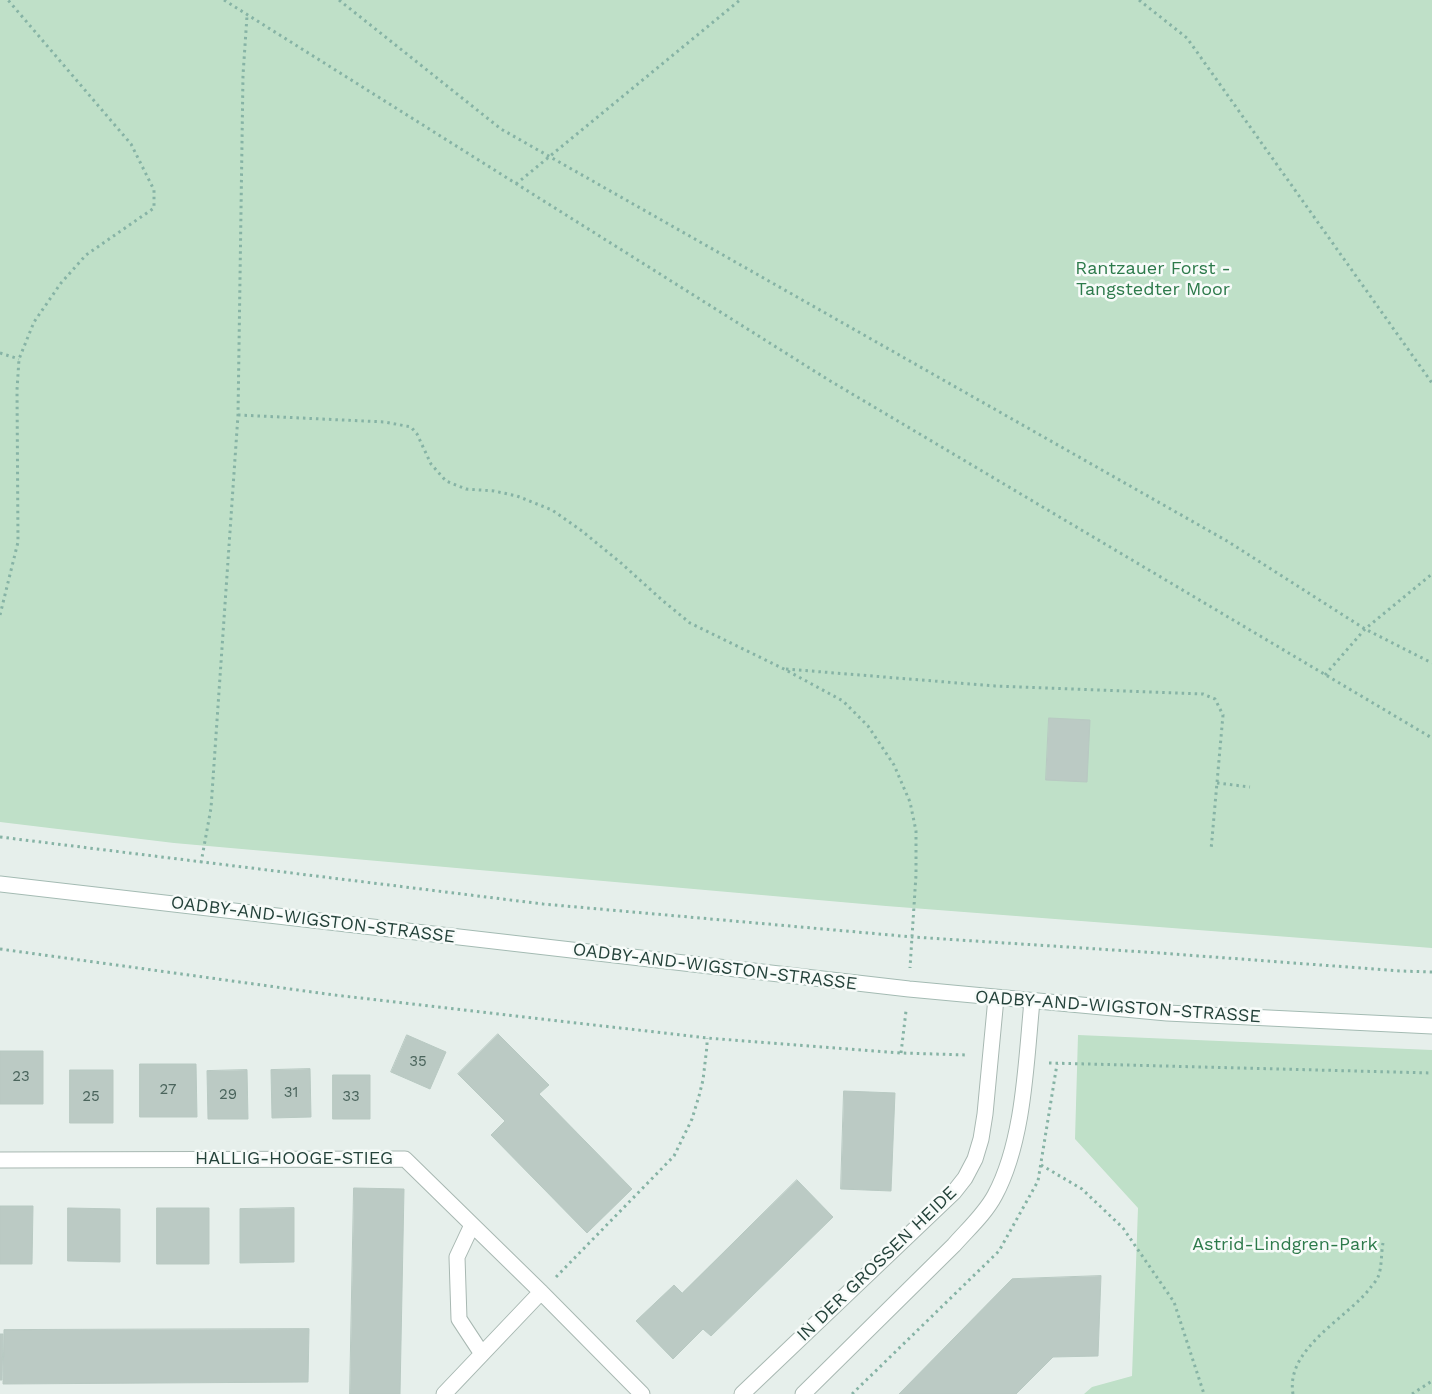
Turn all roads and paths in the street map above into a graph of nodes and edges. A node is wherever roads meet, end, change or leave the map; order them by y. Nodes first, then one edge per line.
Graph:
1 (8, 0) edge
2 (224, 0) edge
3 (339, 0) edge
4 (740, 0) edge
5 (1139, 0) edge
6 (247, 16) junction
7 (550, 156) junction
8 (516, 184) junction
9 (0, 353) edge
10 (20, 359) junction
11 (1432, 383) edge
12 (238, 415) junction
13 (1432, 574) edge
14 (0, 615) edge
15 (1365, 629) junction
16 (1432, 663) edge
17 (784, 669) junction
18 (1325, 675) junction
19 (1432, 738) edge
20 (1217, 783) junction
21 (1250, 787) dead end
22 (0, 837) edge
23 (1212, 850) dead end
24 (201, 863) junction
25 (0, 884) edge
26 (913, 937) junction
27 (0, 949) edge
28 (1432, 972) edge
29 (996, 998) junction
30 (1032, 1001) junction
31 (1432, 1026) edge
32 (706, 1038) junction
33 (991, 1056) junction
34 (1026, 1060) junction
35 (1432, 1073) edge
36 (0, 1160) edge
37 (1042, 1165) dead end
38 (472, 1225) junction
39 (1382, 1243) dead end
40 (541, 1292) junction
41 (482, 1354) junction
42 (1432, 1381) edge
43 (444, 1394) edge
44 (642, 1394) edge
45 (742, 1394) edge
46 (803, 1394) edge
47 (1204, 1394) edge
48 (1292, 1394) edge
49 (1412, 1394) edge

1 - 10 path
2 - 6 path
3 - 7 path
4 - 7 path
5 - 11 path
6 - 8 path
6 - 12 path
7 - 8 path
7 - 15 path
8 - 18 path
9 - 10 path
10 - 14 path
12 - 17 path
12 - 24 path
13 - 15 path
15 - 16 path
15 - 18 path
17 - 20 path
17 - 26 path
18 - 19 path
20 - 21 path
20 - 23 path
22 - 24 path
24 - 26 path
25 - 29 street, OADBY-AND-WIGSTON-STRASSE
26 - 28 path
27 - 32 path
29 - 30 street, OADBY-AND-WIGSTON-STRASSE
29 - 33 street, IN DER GROSSEN HEIDE
30 - 31 street, OADBY-AND-WIGSTON-STRASSE
30 - 34 street, IN DER GROSSEN HEIDE
32 - 33 path
32 - 40 path
33 - 45 street, IN DER GROSSEN HEIDE
34 - 35 path
34 - 46 street, IN DER GROSSEN HEIDE
36 - 38 street, HALLIG-HOOGE-STIEG
37 - 47 path
38 - 40 street, HALLIG-HOOGE-STIEG
38 - 41 street
39 - 48 path
40 - 41 street
40 - 44 street, HALLIG-HOOGE-STIEG
41 - 43 street
42 - 49 path

